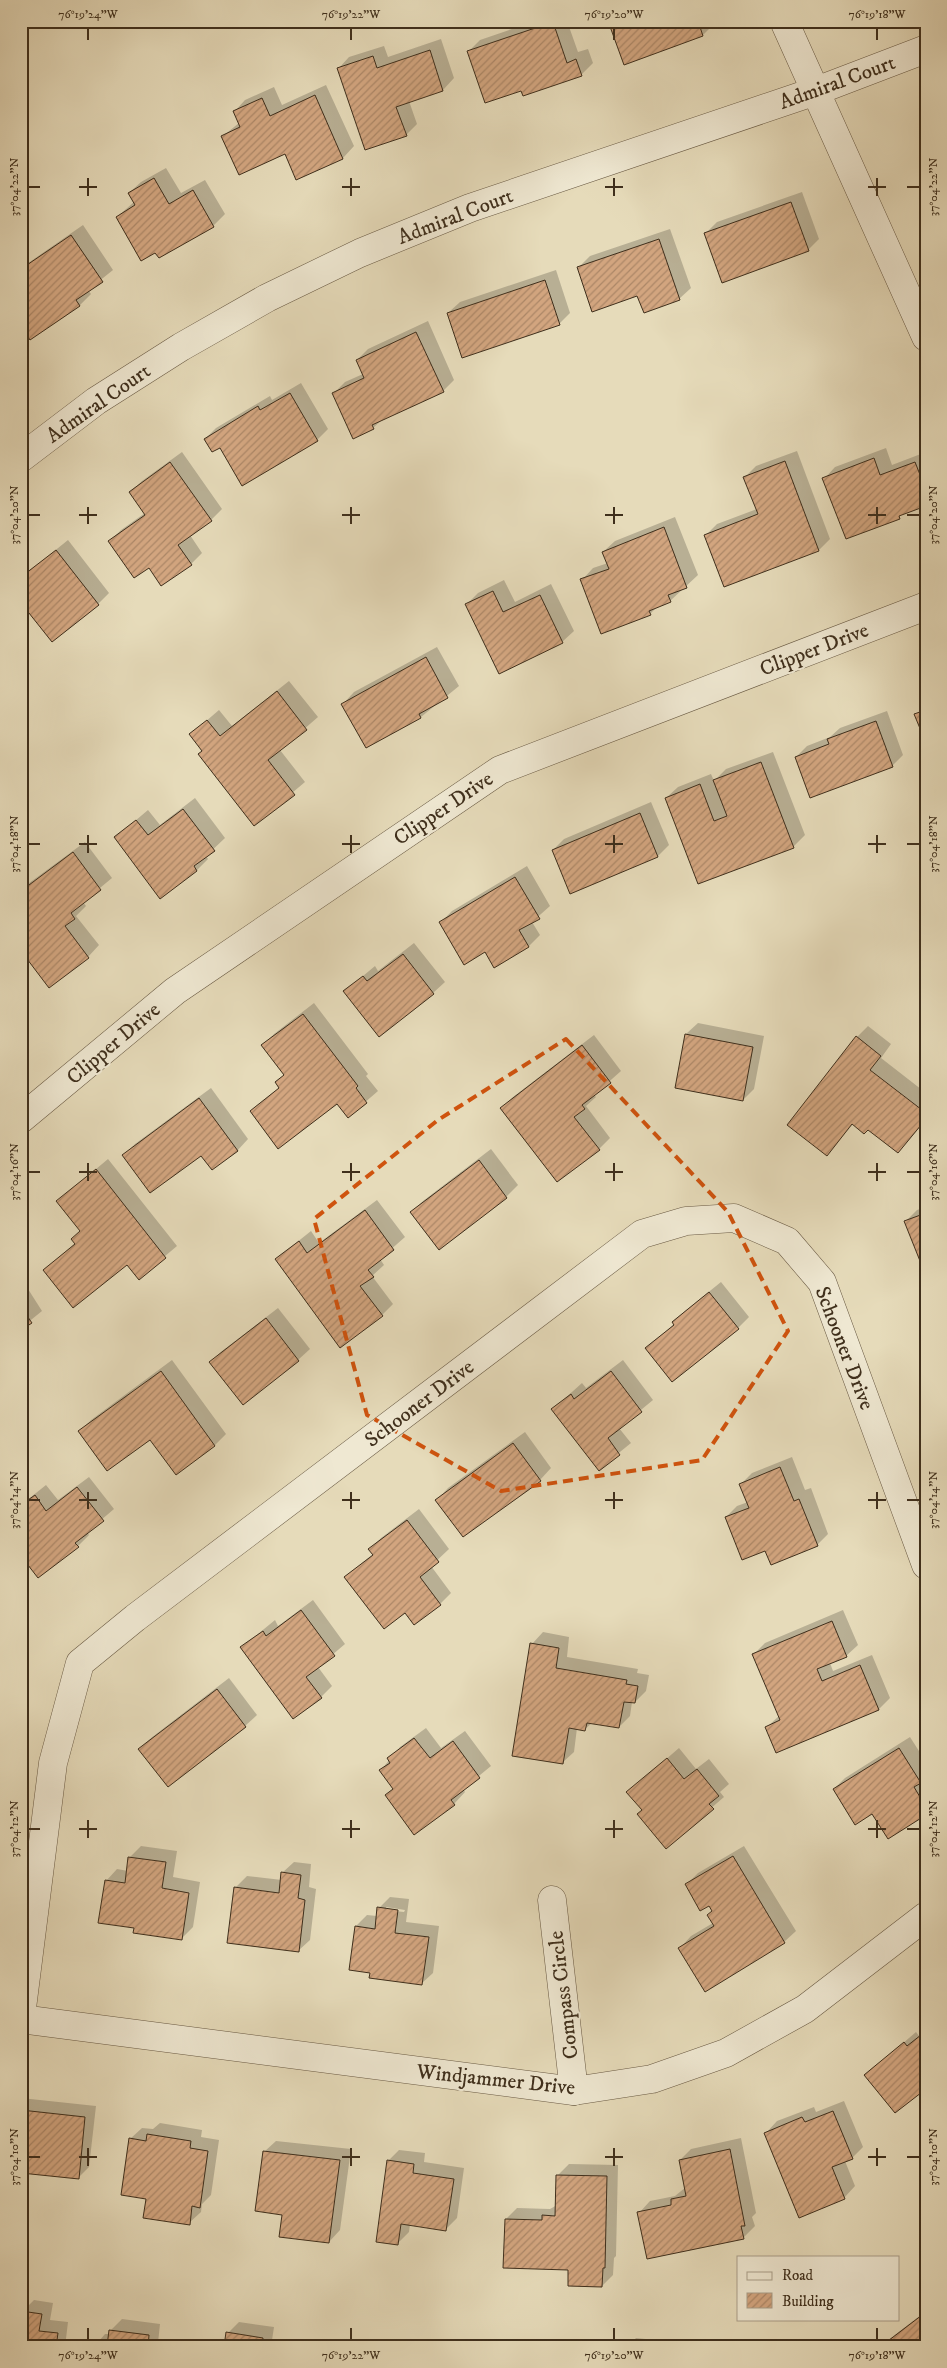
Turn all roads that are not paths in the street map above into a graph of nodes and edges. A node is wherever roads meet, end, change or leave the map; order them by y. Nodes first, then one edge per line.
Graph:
1 (784, 21) edge
2 (926, 49) edge
3 (816, 91) junction
4 (926, 337) edge
5 (21, 458) edge
6 (926, 606) edge
7 (21, 1119) edge
8 (926, 1564) edge
9 (552, 1900) dead end
10 (926, 1916) edge
11 (21, 2017) edge
12 (574, 2090) junction

1 - 3 street
2 - 3 street, Admiral Court
3 - 4 street
3 - 5 street, Admiral Court
6 - 7 street, Clipper Drive
8 - 11 street, Schooner Drive
9 - 12 street, Compass Circle
10 - 12 street, Windjammer Drive
11 - 12 street, Windjammer Drive

